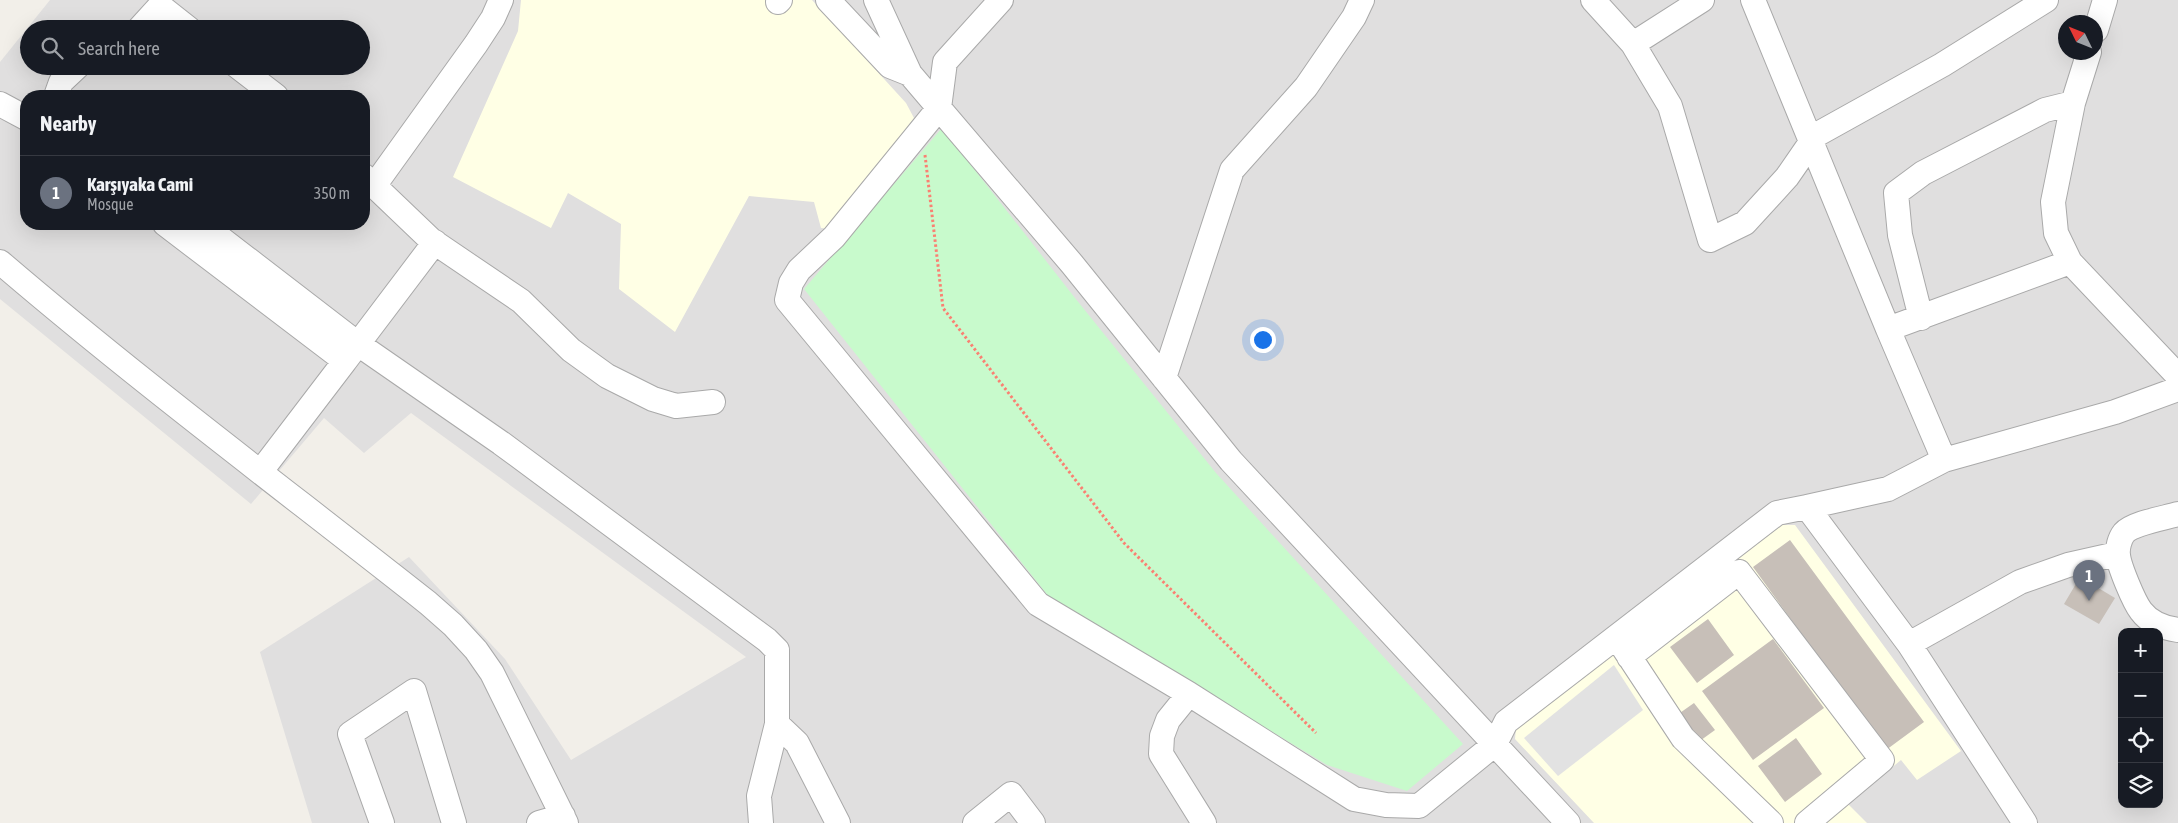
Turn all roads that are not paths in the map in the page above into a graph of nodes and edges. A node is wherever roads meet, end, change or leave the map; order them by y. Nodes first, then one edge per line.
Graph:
1 (501, 0) edge
2 (828, 0) edge
3 (876, 0) edge
4 (1002, 0) edge
5 (1362, 0) edge
6 (1593, 0) edge
7 (1702, 0) edge
8 (1753, 0) edge
9 (2046, 0) edge
10 (2105, 0) edge
11 (157, 3) edge
12 (2100, 15) edge
13 (145, 20) edge
14 (178, 20) edge
15 (1633, 44) junction
16 (2086, 60) edge
17 (910, 74) junction
18 (68, 75) edge
19 (249, 75) edge
20 (58, 90) edge
21 (268, 90) edge
22 (2073, 102) junction
23 (0, 104) edge
24 (940, 108) junction
25 (20, 115) edge
26 (1812, 142) junction
27 (370, 180) edge
28 (370, 182) edge
29 (174, 230) edge
30 (209, 230) edge
31 (435, 242) junction
32 (0, 262) edge
33 (2070, 262) junction
34 (1921, 318) junction
35 (1888, 329) junction
36 (351, 353) junction
37 (2178, 376) edge
38 (1164, 378) junction
39 (2178, 389) edge
40 (714, 402) dead end
41 (1944, 460) junction
42 (261, 471) junction
43 (1807, 507) junction
44 (2178, 514) edge
45 (2117, 554) junction
46 (2178, 630) edge
47 (1618, 636) junction
48 (1909, 644) junction
49 (1629, 657) junction
50 (1189, 694) junction
51 (778, 724) junction
52 (1495, 744) junction
53 (1391, 814) edge
54 (564, 819) edge
55 (382, 823) edge
56 (454, 823) edge
57 (539, 823) edge
58 (761, 823) edge
59 (838, 823) edge
60 (974, 823) edge
61 (1034, 823) edge
62 (1204, 823) edge
63 (1568, 823) edge
64 (1771, 823) edge
65 (1806, 823) edge
66 (2026, 823) edge

1 - 27 street
2 - 17 street
3 - 17 street
4 - 24 street
5 - 38 street
6 - 15 street
7 - 15 street
8 - 26 street
9 - 26 street
10 - 12 street
11 - 13 street
11 - 14 street
15 - 26 street
16 - 22 street
17 - 24 street
18 - 20 street
19 - 21 street
22 - 33 street
22 - 34 street
23 - 25 street
24 - 38 street
24 - 50 street
26 - 35 street
28 - 31 street
29 - 36 street
30 - 36 street
31 - 36 street
31 - 40 street
32 - 42 street
33 - 34 street
33 - 37 street
34 - 35 street
35 - 41 street
36 - 42 street
36 - 51 street
38 - 52 street
39 - 41 street
41 - 43 street
42 - 54 street
43 - 47 street
43 - 48 street
44 - 45 street
45 - 46 street
45 - 48 street
47 - 49 street
47 - 52 street
48 - 66 street
49 - 64 street
49 - 65 street
50 - 53 street
50 - 62 street
51 - 58 street
51 - 59 street
52 - 53 street
52 - 63 street
54 - 57 street
55 - 56 street
60 - 61 street

